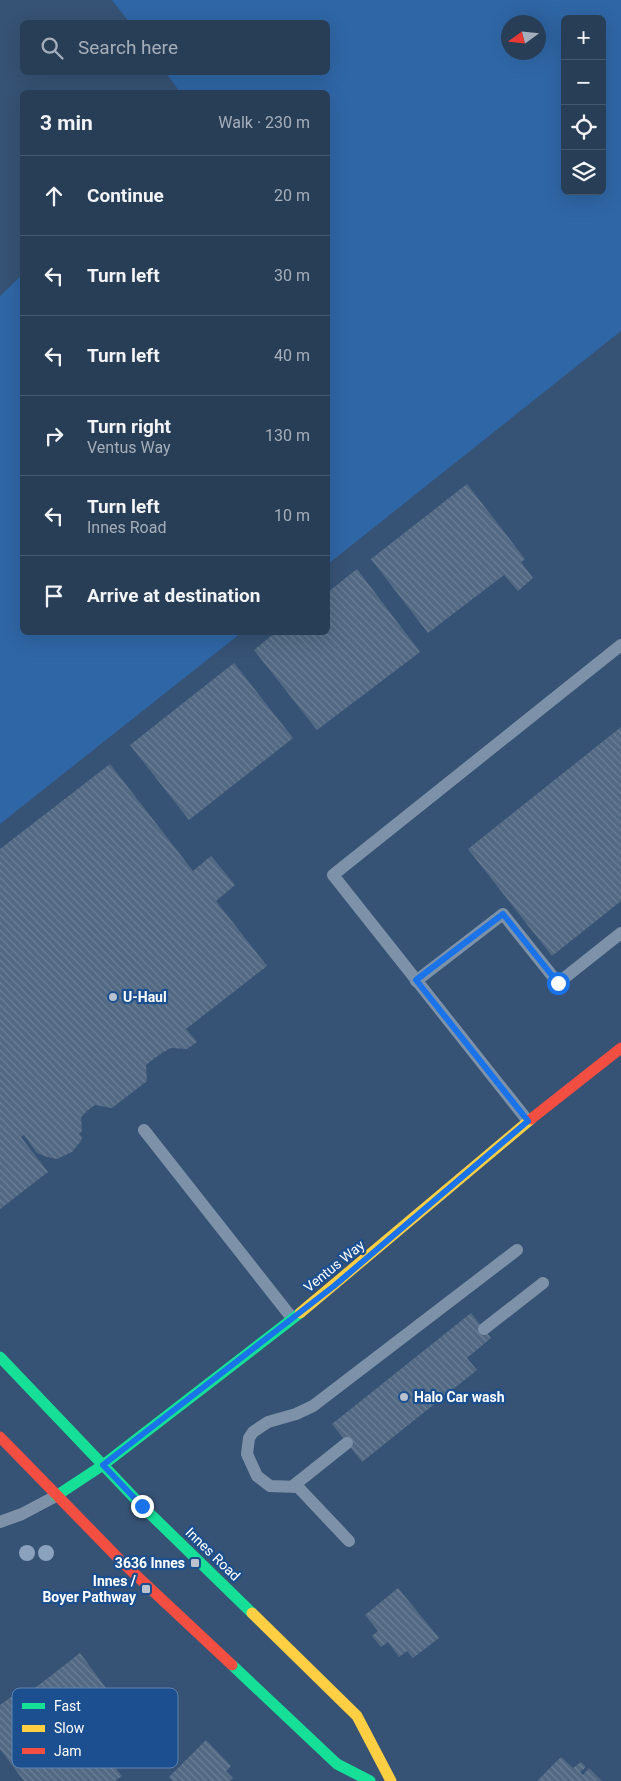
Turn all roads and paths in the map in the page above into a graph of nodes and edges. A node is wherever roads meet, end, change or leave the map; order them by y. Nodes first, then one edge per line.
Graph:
1 (621, 645) edge
2 (621, 933) edge
3 (416, 980) junction
4 (621, 1048) edge
5 (528, 1121) junction
6 (144, 1130) dead end
7 (517, 1250) dead end
8 (543, 1283) dead end
9 (292, 1318) junction
10 (484, 1329) dead end
11 (0, 1357) edge
12 (0, 1437) edge
13 (347, 1442) dead end
14 (103, 1465) junction
15 (293, 1486) junction
16 (56, 1496) junction
17 (0, 1522) edge
18 (349, 1541) dead end
19 (370, 1781) edge
20 (391, 1781) edge

1 - 3 lane
2 - 3 lane
3 - 5 lane
4 - 5 main road, Ventus Way
5 - 9 main road, Ventus Way
6 - 9 lane
7 - 15 lane
8 - 10 lane
9 - 14 main road, Ventus Way
11 - 14 main road, Innes Road
12 - 16 main road
13 - 15 lane
14 - 16 main road, Ventus Way
14 - 20 main road, Innes Road
15 - 18 lane
16 - 17 lane
16 - 19 main road

